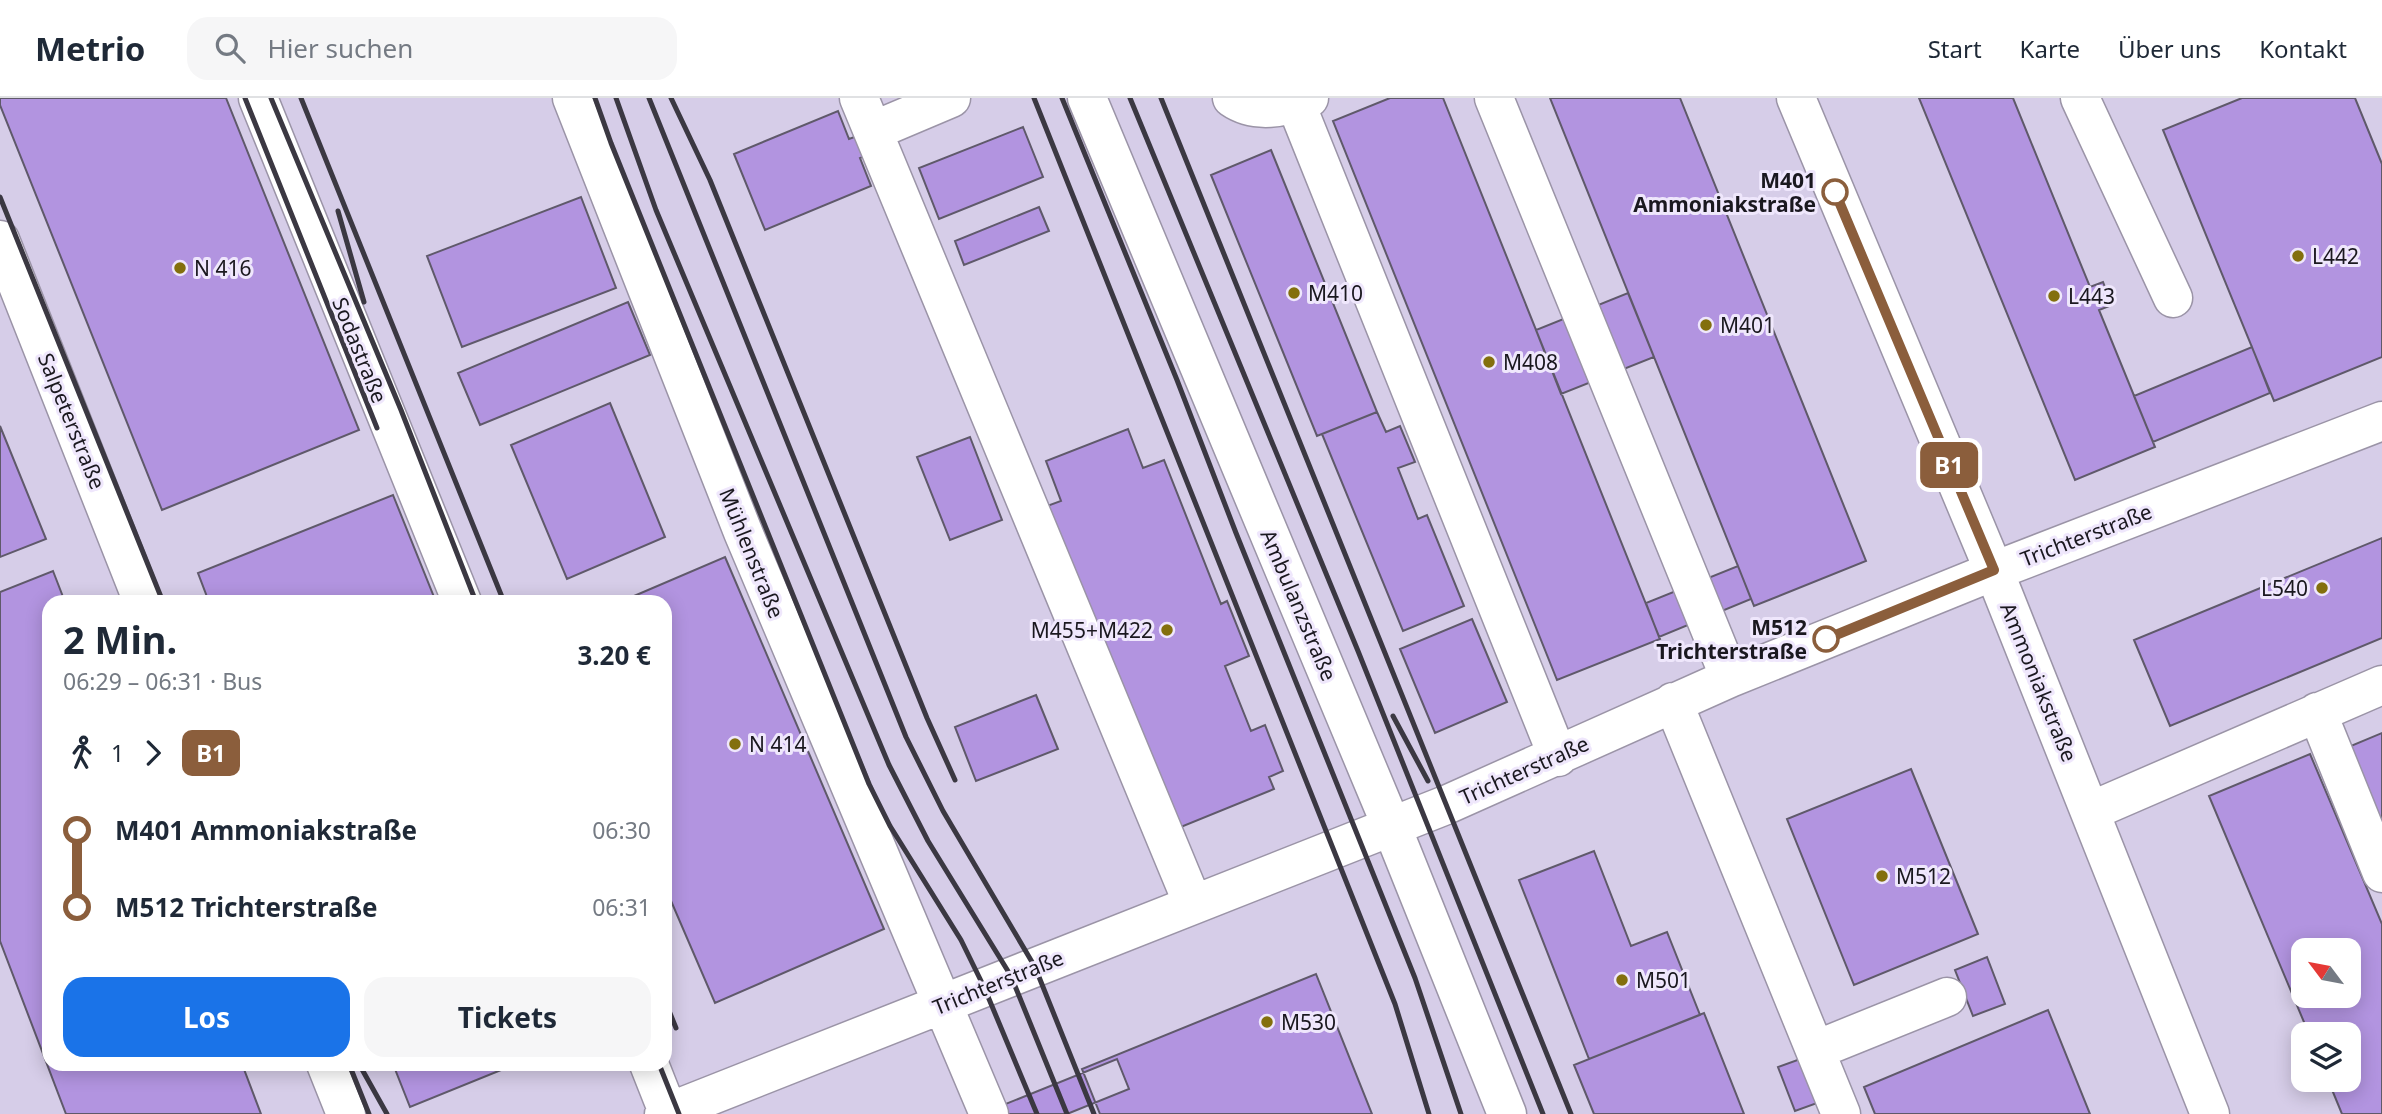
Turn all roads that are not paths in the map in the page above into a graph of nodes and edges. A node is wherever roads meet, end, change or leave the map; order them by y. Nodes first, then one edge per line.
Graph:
1 (258, 98) edge
2 (572, 98) edge
3 (951, 98) edge
4 (1087, 98) edge
5 (1231, 98) edge
6 (1494, 98) edge
7 (1796, 98) edge
8 (2080, 98) edge
9 (1303, 101) edge
10 (866, 115) edge
11 (0, 240) edge
12 (2173, 298) dead end
13 (2382, 421) edge
14 (1994, 570) junction
15 (140, 595) edge
16 (459, 595) edge
17 (1730, 678) junction
18 (2382, 685) edge
19 (1673, 702) junction
20 (2317, 712) junction
21 (1558, 757) junction
22 (2091, 811) junction
23 (1391, 825) junction
24 (2382, 873) edge
25 (1193, 904) junction
26 (1947, 997) dead end
27 (943, 1004) junction
28 (1816, 1050) junction
29 (329, 1071) edge
30 (651, 1071) edge
31 (666, 1113) edge
32 (346, 1114) edge
33 (989, 1114) edge
34 (1507, 1114) edge
35 (1841, 1114) edge
36 (2210, 1114) edge

1 - 16 street, Sodastraße
2 - 27 street, Mühlenstraße
3 - 10 street
4 - 23 street, Ambulanzstraße
5 - 9 street
6 - 17 street
7 - 14 street, Ammoniakstraße
8 - 12 street
9 - 21 street
10 - 25 street
11 - 15 street, Salpeterstraße
13 - 14 street, Trichterstraße
14 - 17 street, Trichterstraße
14 - 22 street, Ammoniakstraße
17 - 19 street, Trichterstraße
18 - 20 street
19 - 21 street, Trichterstraße
19 - 28 street
20 - 22 street
20 - 24 street
21 - 23 street, Trichterstraße
22 - 36 street, Ammoniakstraße
23 - 25 street, Trichterstraße
23 - 34 street, Ambulanzstraße
25 - 27 street, Trichterstraße
26 - 28 street
27 - 31 street, Trichterstraße
27 - 33 street, Mühlenstraße
28 - 35 street
29 - 32 street
30 - 31 street

